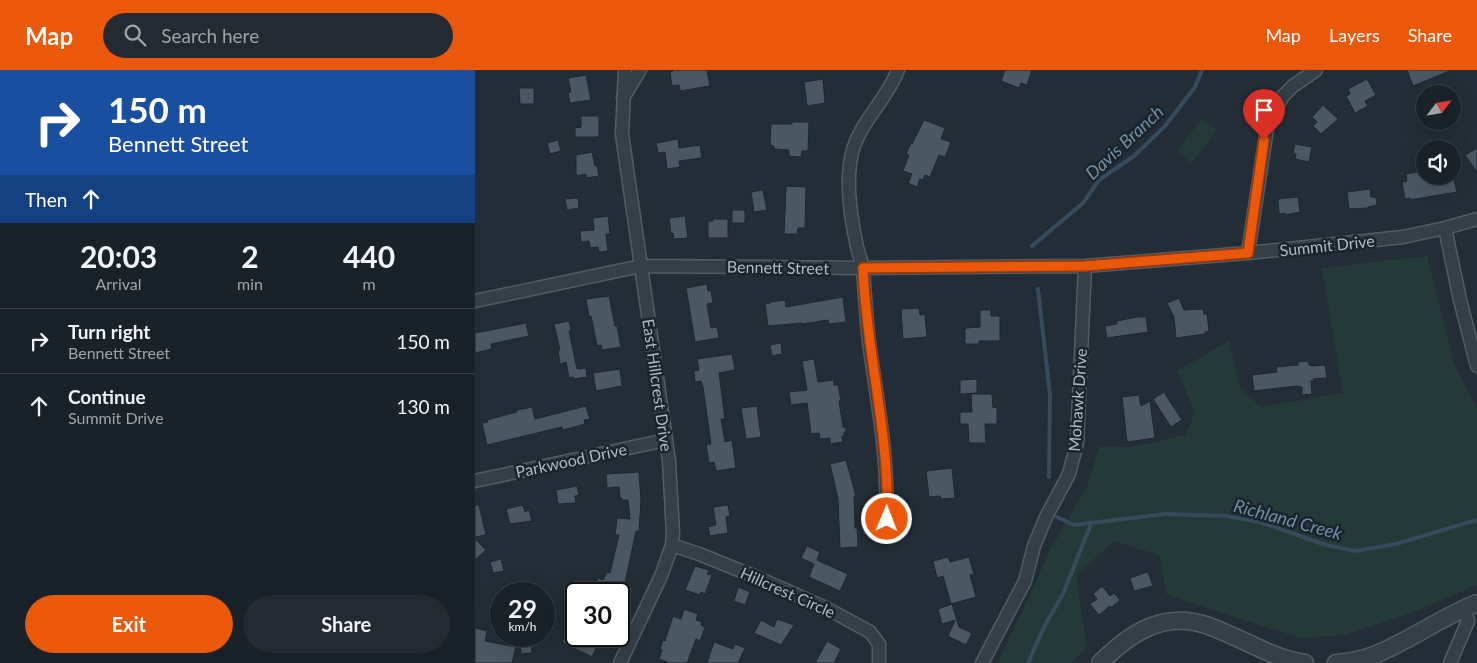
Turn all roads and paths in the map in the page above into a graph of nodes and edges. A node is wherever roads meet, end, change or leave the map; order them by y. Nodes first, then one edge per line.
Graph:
1 (625, 70) edge
2 (640, 70) edge
3 (898, 70) edge
4 (1316, 70) edge
5 (623, 98) junction
6 (1477, 218) edge
7 (1445, 228) junction
8 (1248, 253) junction
9 (641, 266) junction
10 (1085, 266) junction
11 (863, 268) junction
12 (475, 301) edge
13 (1477, 366) edge
14 (666, 440) junction
15 (475, 482) edge
16 (887, 519) dead end
17 (672, 545) junction
18 (1471, 605) edge
19 (620, 663) edge
20 (879, 663) edge
21 (982, 663) edge
22 (1100, 663) edge
23 (1305, 663) edge
24 (1336, 663) edge
25 (1450, 663) edge

1 - 5 street, East Hillcrest Drive
2 - 5 street, East Hillcrest Drive
3 - 11 street
4 - 8 street
5 - 9 street, East Hillcrest Drive
6 - 7 street, Summit Drive
7 - 8 street, Summit Drive
7 - 13 street
8 - 10 street, Summit Drive
9 - 11 street, Bennett Street
9 - 12 street, Bennett Street
9 - 14 street, East Hillcrest Drive
10 - 11 street, Bennett Street
10 - 21 street, Mohawk Drive
11 - 16 street
14 - 15 street, Parkwood Drive
14 - 17 street, East Hillcrest Drive
17 - 19 street, East Hillcrest Drive
17 - 20 street, Hillcrest Circle
18 - 24 street
18 - 25 street
22 - 23 street

